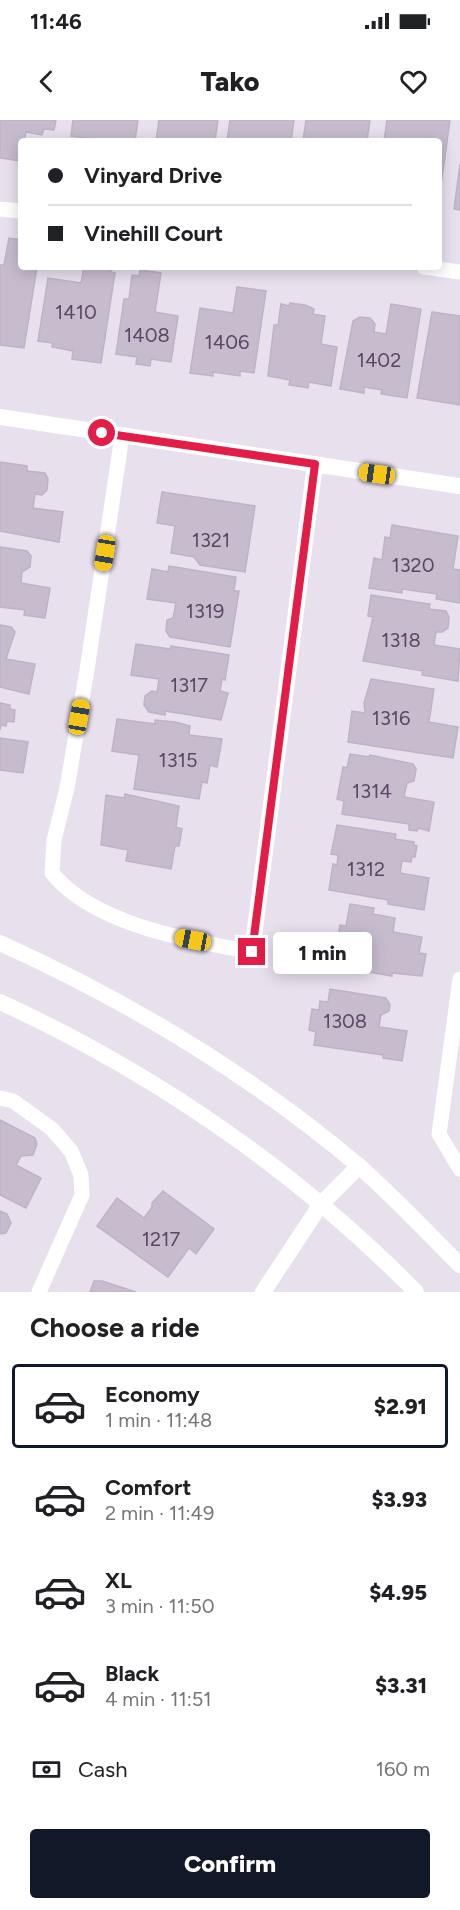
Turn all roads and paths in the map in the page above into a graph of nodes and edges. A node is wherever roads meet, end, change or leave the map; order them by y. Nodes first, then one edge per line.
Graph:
1 (0, 209) edge
2 (18, 212) edge
3 (442, 270) edge
4 (460, 272) edge
5 (0, 417) edge
6 (122, 436) junction
7 (315, 464) junction
8 (460, 486) edge
9 (0, 942) edge
10 (252, 952) joint
11 (460, 979) edge
12 (0, 1002) edge
13 (0, 1098) edge
14 (359, 1166) junction
15 (460, 1169) edge
16 (321, 1204) junction
17 (460, 1265) edge
18 (39, 1292) edge
19 (263, 1292) edge
20 (416, 1292) edge

1 - 2 lane
3 - 4 lane
5 - 6 street
6 - 7 street
6 - 10 lane
7 - 8 street
7 - 10 street
9 - 14 street
11 - 15 lane
12 - 16 street
13 - 18 lane
14 - 16 street
14 - 17 street
16 - 19 street
16 - 20 street

